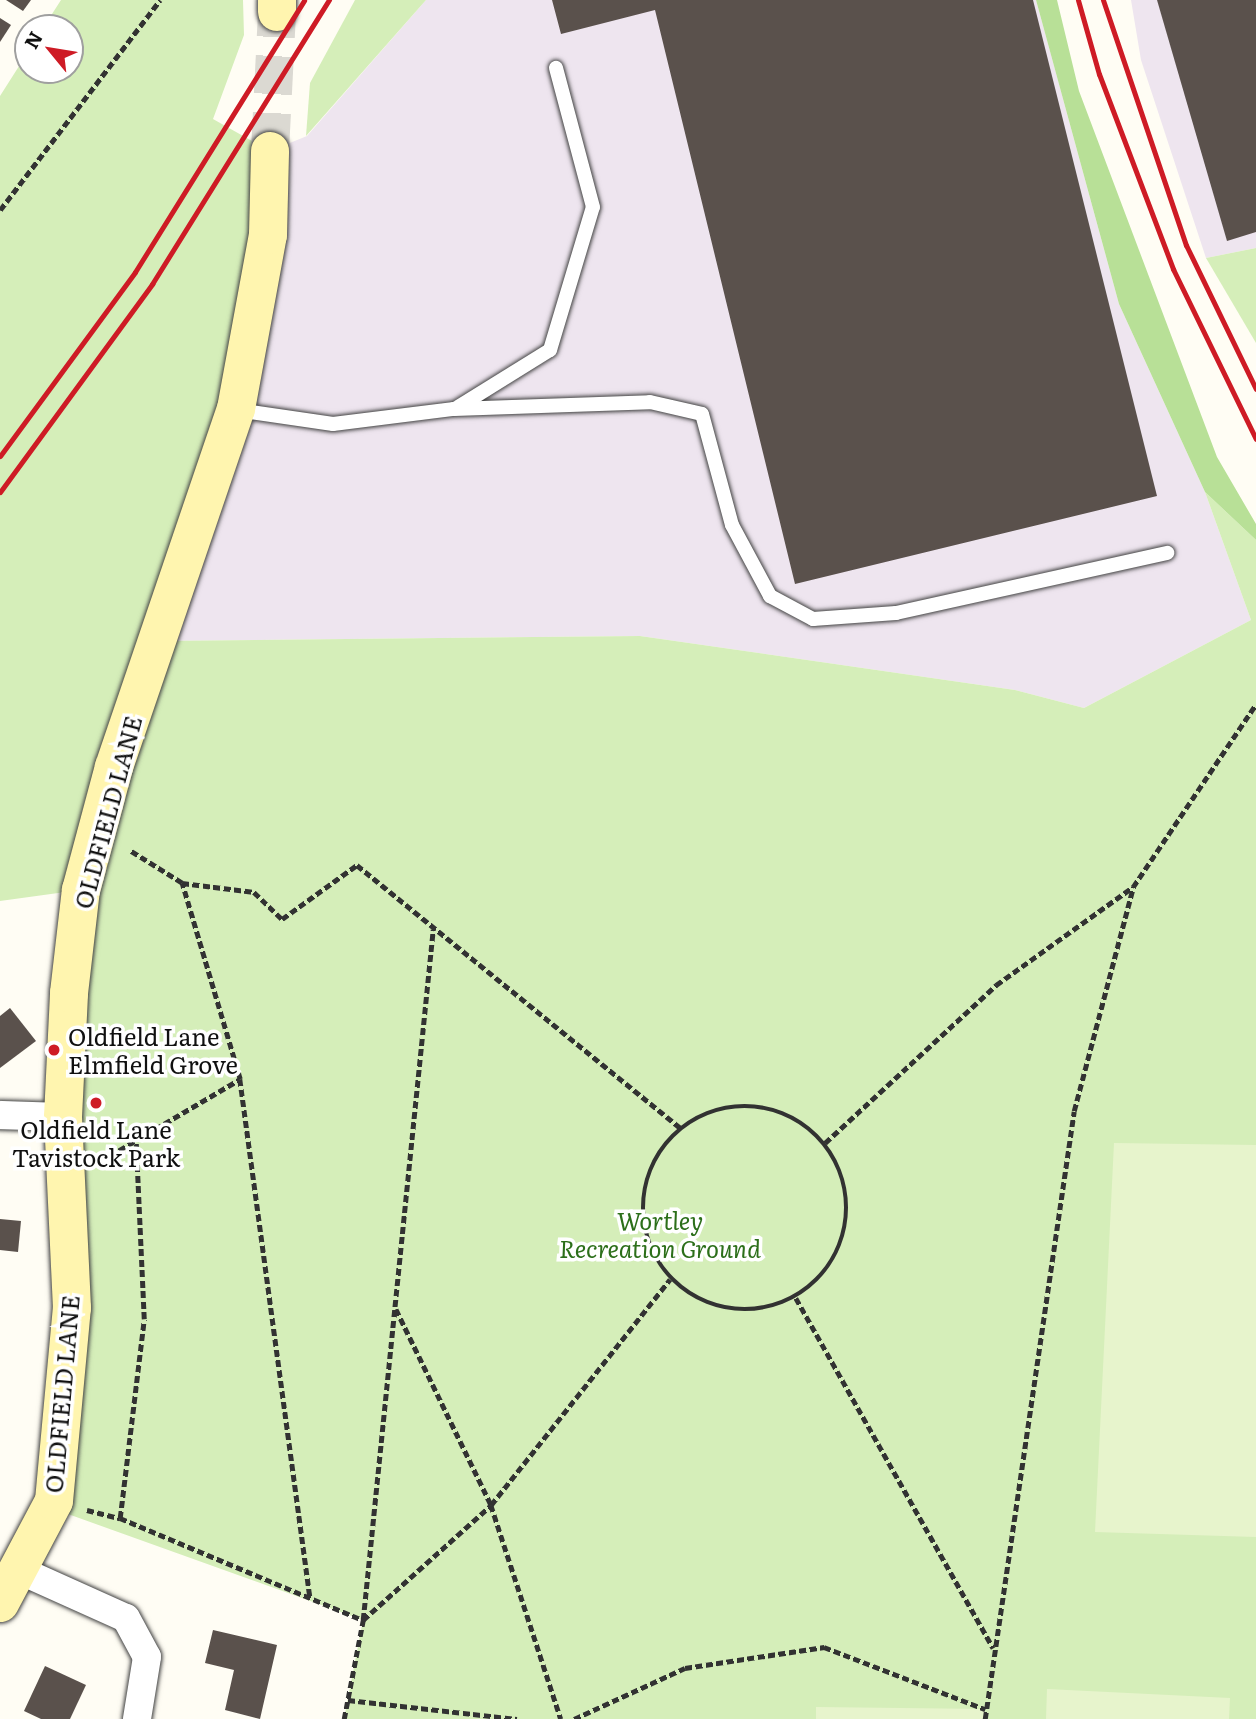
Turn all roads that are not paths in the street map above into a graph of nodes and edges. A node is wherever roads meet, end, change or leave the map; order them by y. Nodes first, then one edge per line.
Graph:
1 (556, 68) dead end
2 (270, 151) tunnel mouth
3 (454, 409) junction
4 (236, 410) junction
5 (1167, 553) dead end
6 (0, 1115) edge
7 (63, 1117) junction
8 (19, 1570) junction
9 (0, 1603) edge
10 (137, 1719) edge

1 - 3 lane
2 - 4 street, OLDFIELD LANE
3 - 4 lane
3 - 5 lane
4 - 7 street, OLDFIELD LANE
6 - 7 street
7 - 8 street, OLDFIELD LANE
8 - 9 street, OLDFIELD LANE
8 - 10 street

